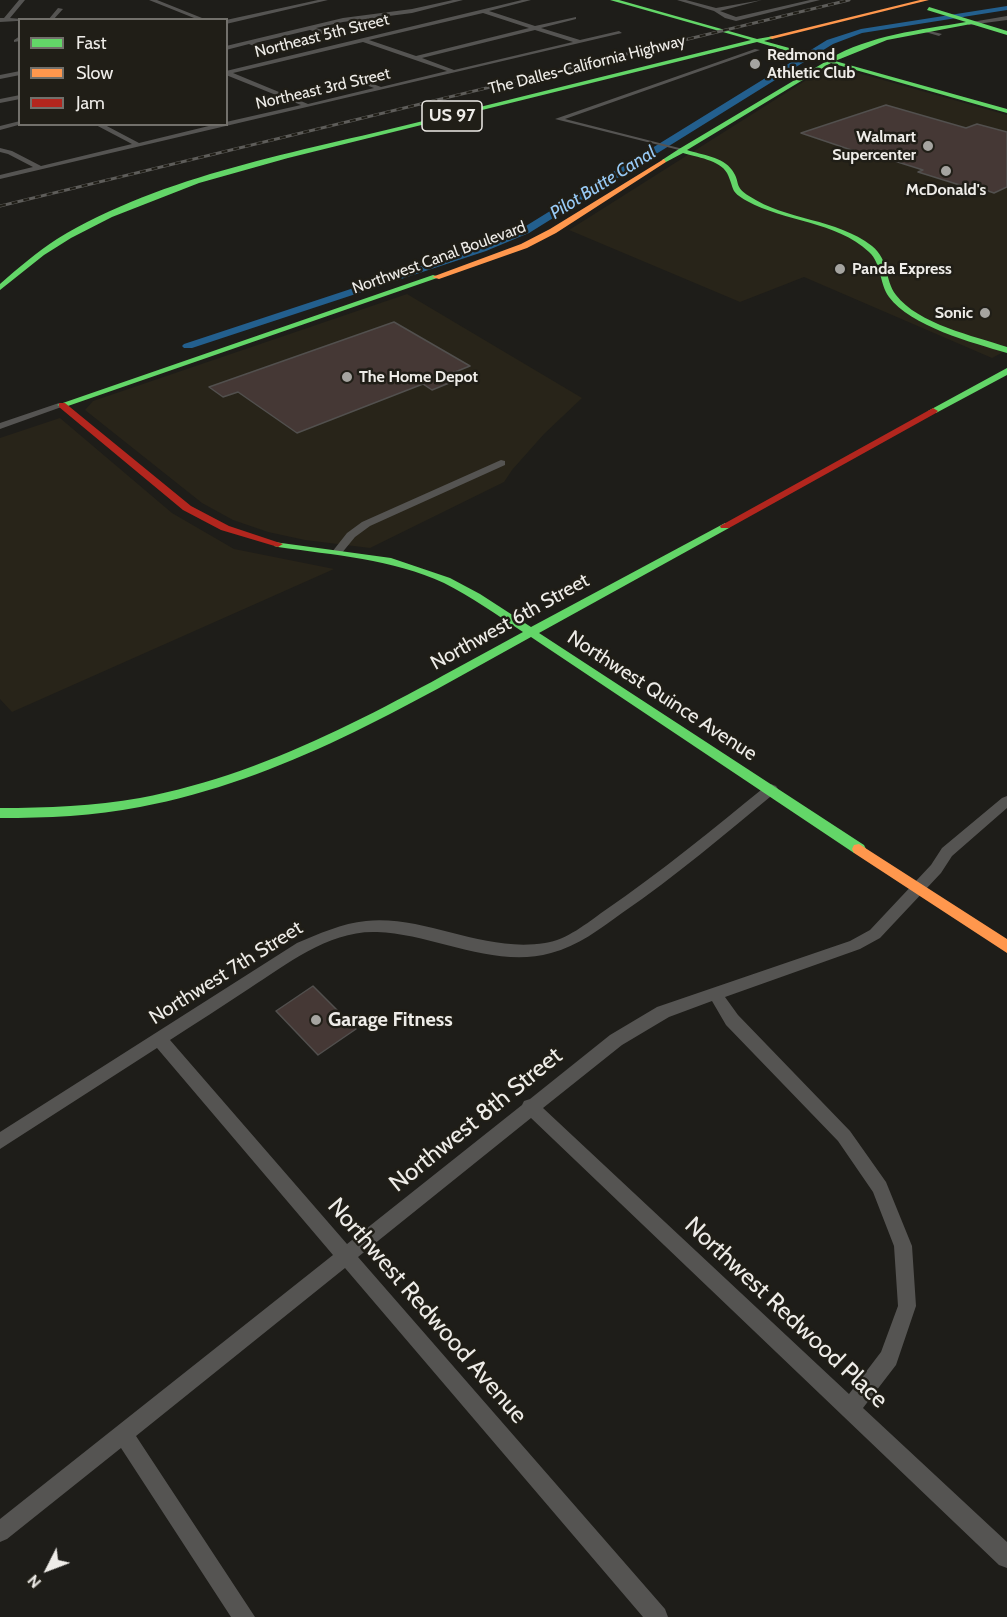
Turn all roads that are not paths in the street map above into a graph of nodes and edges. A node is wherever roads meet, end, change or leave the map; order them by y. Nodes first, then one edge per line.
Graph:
1 (22, 0) edge
2 (152, 0) edge
3 (319, 0) edge
4 (460, 0) edge
5 (528, 0) edge
6 (613, 0) edge
7 (680, 0) edge
8 (759, 0) edge
9 (817, 0) edge
10 (909, 0) edge
11 (450, 1) edge
12 (379, 8) dead end
13 (934, 8) edge
14 (60, 9) dead end
15 (716, 10) junction
16 (483, 11) junction
17 (385, 14) junction
18 (52, 18) edge
19 (200, 18) edge
20 (574, 18) dead end
21 (1007, 18) edge
22 (3, 20) edge
23 (228, 22) edge
24 (395, 23) dead end
25 (969, 23) junction
26 (311, 28) junction
27 (536, 28) junction
28 (924, 30) junction
29 (619, 33) dead end
30 (1007, 33) edge
31 (939, 34) dead end
32 (334, 36) dead end
33 (364, 40) junction
34 (249, 42) junction
35 (581, 42) junction
36 (228, 47) edge
37 (757, 50) dead end
38 (273, 52) dead end
39 (417, 58) junction
40 (455, 72) junction
41 (18, 73) edge
42 (228, 73) edge
43 (228, 73) edge
44 (0, 77) edge
45 (352, 78) dead end
46 (381, 89) junction
47 (18, 97) edge
48 (0, 101) edge
49 (308, 106) junction
50 (1007, 111) edge
51 (18, 124) edge
52 (228, 124) edge
53 (101, 126) edge
54 (220, 126) edge
55 (0, 128) edge
56 (139, 145) junction
57 (678, 149) junction
58 (0, 150) edge
59 (40, 168) junction
60 (0, 177) edge
61 (0, 273) edge
62 (0, 288) edge
63 (1007, 350) edge
64 (1007, 371) edge
65 (62, 405) junction
66 (0, 426) edge
67 (501, 464) dead end
68 (337, 552) junction
69 (531, 633) junction
70 (771, 789) junction
71 (1007, 801) edge
72 (0, 813) edge
73 (918, 887) junction
74 (1007, 947) edge
75 (716, 995) junction
76 (159, 1039) junction
77 (530, 1106) junction
78 (0, 1141) edge
79 (345, 1256) junction
80 (850, 1409) junction
81 (124, 1435) junction
82 (0, 1532) edge
83 (1007, 1557) edge
84 (244, 1617) edge
85 (657, 1617) edge

1 - 22 street
2 - 19 street
3 - 23 street
4 - 11 street
5 - 16 street, Northeast 5th Street
6 - 50 main road
7 - 15 street
8 - 15 street
9 - 15 street
10 - 61 main road, The Dalles-California Highway / US 97
11 - 17 street
12 - 17 street
13 - 25 main road, The Dalles-California Highway
13 - 62 main road, The Dalles-California Highway / US 97
14 - 18 street
16 - 27 street
16 - 33 street, Northeast 5th Street
17 - 24 street
17 - 26 street
20 - 27 street
21 - 25 street, Northwest Canal Boulevard
25 - 28 main road, Northwest Canal Boulevard
25 - 30 main road, The Dalles-California Highway
26 - 32 street
26 - 34 street
27 - 35 street
27 - 39 street
28 - 31 street, Northwest Canal Boulevard
28 - 57 main road, Northwest Canal Boulevard
29 - 35 street, Northeast 3rd Street
33 - 39 street
33 - 42 street, Northeast 5th Street
34 - 36 street
34 - 38 street
35 - 40 street, Northeast 3rd Street
37 - 57 street
39 - 40 street
40 - 46 street, Northeast 3rd Street
41 - 44 street
43 - 49 street
45 - 46 street
46 - 49 street, Northeast 3rd Street
47 - 48 street
49 - 52 street, Northeast 3rd Street
51 - 55 street
53 - 56 street
54 - 56 street, Northeast 3rd Street
56 - 59 street, Northeast 3rd Street
57 - 63 main road
57 - 65 main road, Northwest Canal Boulevard
58 - 59 street
59 - 60 street, Northeast 3rd Street
64 - 69 main road, Northwest 6th Street
65 - 66 street, Northwest Canal Boulevard
65 - 68 main road, Northwest Quince Avenue
67 - 68 street
68 - 69 main road, Northwest Quince Avenue
69 - 70 main road, Northwest Quince Avenue
69 - 72 main road, Northwest 6th Street
70 - 73 main road, Northwest Quince Avenue
70 - 76 street, Northwest 7th Street
71 - 73 street, Northwest 8th Street
73 - 74 main road, Northwest Quince Avenue
73 - 75 street, Northwest 8th Street
75 - 77 street, Northwest 8th Street
75 - 80 street
76 - 78 street, Northwest 7th Street
76 - 79 street, Northwest Redwood Avenue
77 - 79 street, Northwest 8th Street
77 - 80 street, Northwest Redwood Place
79 - 81 street, Northwest 8th Street
79 - 85 street, Northwest Redwood Avenue
80 - 83 street, Northwest Redwood Place
81 - 82 street, Northwest 8th Street
81 - 84 street

